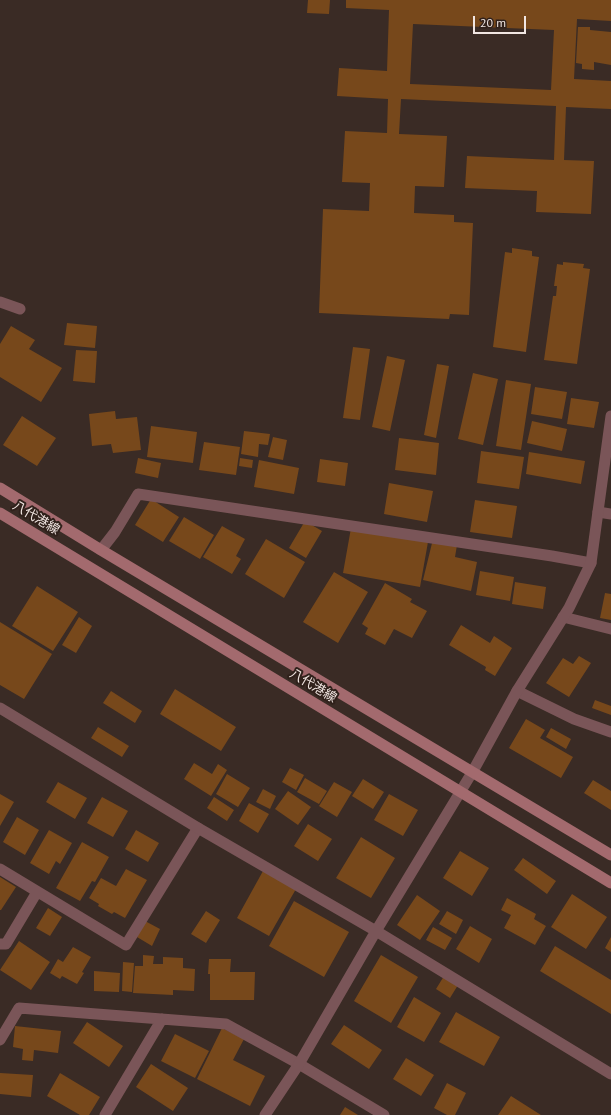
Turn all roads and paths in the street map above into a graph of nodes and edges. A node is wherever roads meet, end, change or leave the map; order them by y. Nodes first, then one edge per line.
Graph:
1 (0, 302) edge
2 (20, 308) dead end
3 (611, 416) edge
4 (0, 488) edge
5 (598, 512) junction
6 (0, 513) edge
7 (611, 514) edge
8 (100, 550) junction
9 (591, 563) junction
10 (563, 617) junction
11 (611, 629) edge
12 (517, 690) junction
13 (0, 708) edge
14 (611, 732) edge
15 (473, 771) junction
16 (460, 791) junction
17 (198, 828) junction
18 (611, 855) edge
19 (0, 869) edge
20 (611, 883) edge
21 (37, 892) junction
22 (376, 931) junction
23 (0, 944) edge
24 (162, 1019) junction
25 (0, 1040) edge
26 (299, 1064) junction
27 (611, 1074) edge
28 (105, 1115) edge
29 (265, 1115) edge
30 (384, 1115) edge

1 - 2 street
3 - 5 street
4 - 8 main road, 八代港線
5 - 7 street
5 - 9 street
6 - 16 main road, 八代港線
8 - 9 street
8 - 15 main road, 八代港線
9 - 10 street
10 - 11 street
10 - 12 street
12 - 14 street
12 - 15 street
13 - 17 street
15 - 16 street
15 - 18 main road, 八代港線
16 - 20 main road, 八代港線
16 - 22 street
17 - 21 street
17 - 22 street
19 - 21 street
21 - 23 street
22 - 26 street
22 - 27 street
24 - 25 street
24 - 26 street
24 - 28 street
26 - 29 street
26 - 30 street

